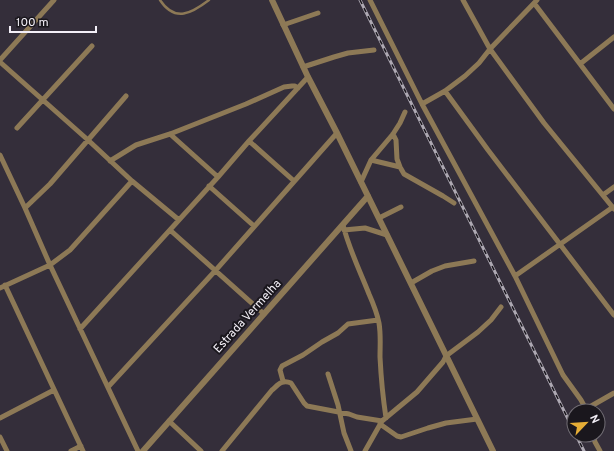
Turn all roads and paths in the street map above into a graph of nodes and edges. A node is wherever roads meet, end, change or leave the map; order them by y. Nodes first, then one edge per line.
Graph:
1 (54, 0) edge
2 (160, 0) edge
3 (209, 0) edge
4 (272, 0) edge
5 (370, 0) edge
6 (463, 0) edge
7 (536, 2) edge
8 (318, 12) dead end
9 (283, 25) junction
10 (614, 37) edge
11 (92, 46) dead end
12 (490, 49) junction
13 (374, 50) dead end
14 (0, 61) edge
15 (580, 64) junction
16 (304, 67) junction
17 (308, 77) junction
18 (298, 88) junction
19 (445, 91) junction
20 (126, 96) dead end
21 (43, 101) junction
22 (422, 104) junction
23 (614, 109) edge
24 (405, 112) dead end
25 (17, 128) dead end
26 (337, 133) junction
27 (170, 134) junction
28 (393, 134) junction
29 (88, 140) junction
30 (248, 141) junction
31 (0, 156) edge
32 (371, 160) junction
33 (110, 161) junction
34 (400, 167) junction
35 (218, 177) junction
36 (132, 181) junction
37 (294, 181) junction
38 (361, 182) junction
39 (209, 186) junction
40 (614, 187) edge
41 (603, 195) junction
42 (368, 196) junction
43 (454, 203) dead end
44 (402, 207) dead end
45 (25, 208) junction
46 (613, 208) edge
47 (379, 218) junction
48 (179, 220) junction
49 (254, 226) junction
50 (343, 228) junction
51 (170, 230) junction
52 (387, 235) junction
53 (560, 244) junction
54 (474, 261) dead end
55 (50, 265) junction
56 (215, 271) junction
57 (515, 276) junction
58 (411, 283) junction
59 (3, 286) edge
60 (501, 307) dead end
61 (264, 314) junction
62 (614, 315) edge
63 (378, 320) junction
64 (80, 329) junction
65 (446, 356) junction
66 (328, 374) dead end
67 (283, 381) junction
68 (108, 387) junction
69 (54, 390) junction
70 (614, 393) edge
71 (582, 403) edge
72 (598, 403) edge
73 (339, 412) junction
74 (0, 418) edge
75 (477, 419) junction
76 (383, 421) junction
77 (169, 422) junction
78 (0, 437) edge
79 (82, 448) edge
80 (7, 451) edge
81 (71, 451) edge
82 (138, 451) edge
83 (143, 451) edge
84 (201, 451) edge
85 (222, 451) edge
86 (351, 451) edge
87 (365, 451) edge
88 (493, 451) edge

1 - 14 street
2 - 3 lane
4 - 9 street
5 - 22 street
6 - 12 street
7 - 12 street
7 - 15 street
8 - 9 street
9 - 16 street
10 - 15 street
11 - 21 street
12 - 19 street
12 - 41 street
13 - 16 street
14 - 21 street
15 - 23 street
16 - 17 street
17 - 18 street
17 - 26 street
18 - 27 street
18 - 30 street
19 - 22 street
19 - 53 street
20 - 29 street
21 - 25 street
21 - 29 street
22 - 57 street
24 - 28 street
26 - 37 street
26 - 38 street
27 - 33 street
27 - 35 street
28 - 32 street
28 - 34 street
29 - 33 street
29 - 45 street
30 - 35 street
30 - 37 street
31 - 45 street
32 - 34 street
32 - 38 street
33 - 36 street
34 - 43 street
35 - 39 street
36 - 48 street
36 - 55 street
37 - 49 street
38 - 42 street
39 - 48 street
39 - 49 street
40 - 41 street
41 - 46 street
42 - 47 street
42 - 50 street, Estrada Vermelha
44 - 47 street
45 - 55 street
46 - 53 street
47 - 52 street
48 - 51 street
49 - 56 street
50 - 52 street
50 - 61 street, Estrada Vermelha
50 - 63 street
51 - 56 street
51 - 64 street
52 - 58 street
53 - 57 street
53 - 62 street
54 - 58 street
55 - 59 street
55 - 64 street
56 - 61 street
56 - 68 street
57 - 71 street
58 - 65 street
59 - 69 street
60 - 65 street
61 - 77 street, Estrada Vermelha
63 - 67 street
63 - 76 street
64 - 68 street
65 - 75 street
65 - 76 street
66 - 73 street
67 - 73 street
67 - 85 street
68 - 82 street
69 - 74 street
69 - 79 street
70 - 72 street
73 - 76 street
73 - 86 street
75 - 76 street
75 - 88 street
76 - 87 street
77 - 83 street, Estrada Vermelha
77 - 84 street
78 - 80 street
79 - 81 street

